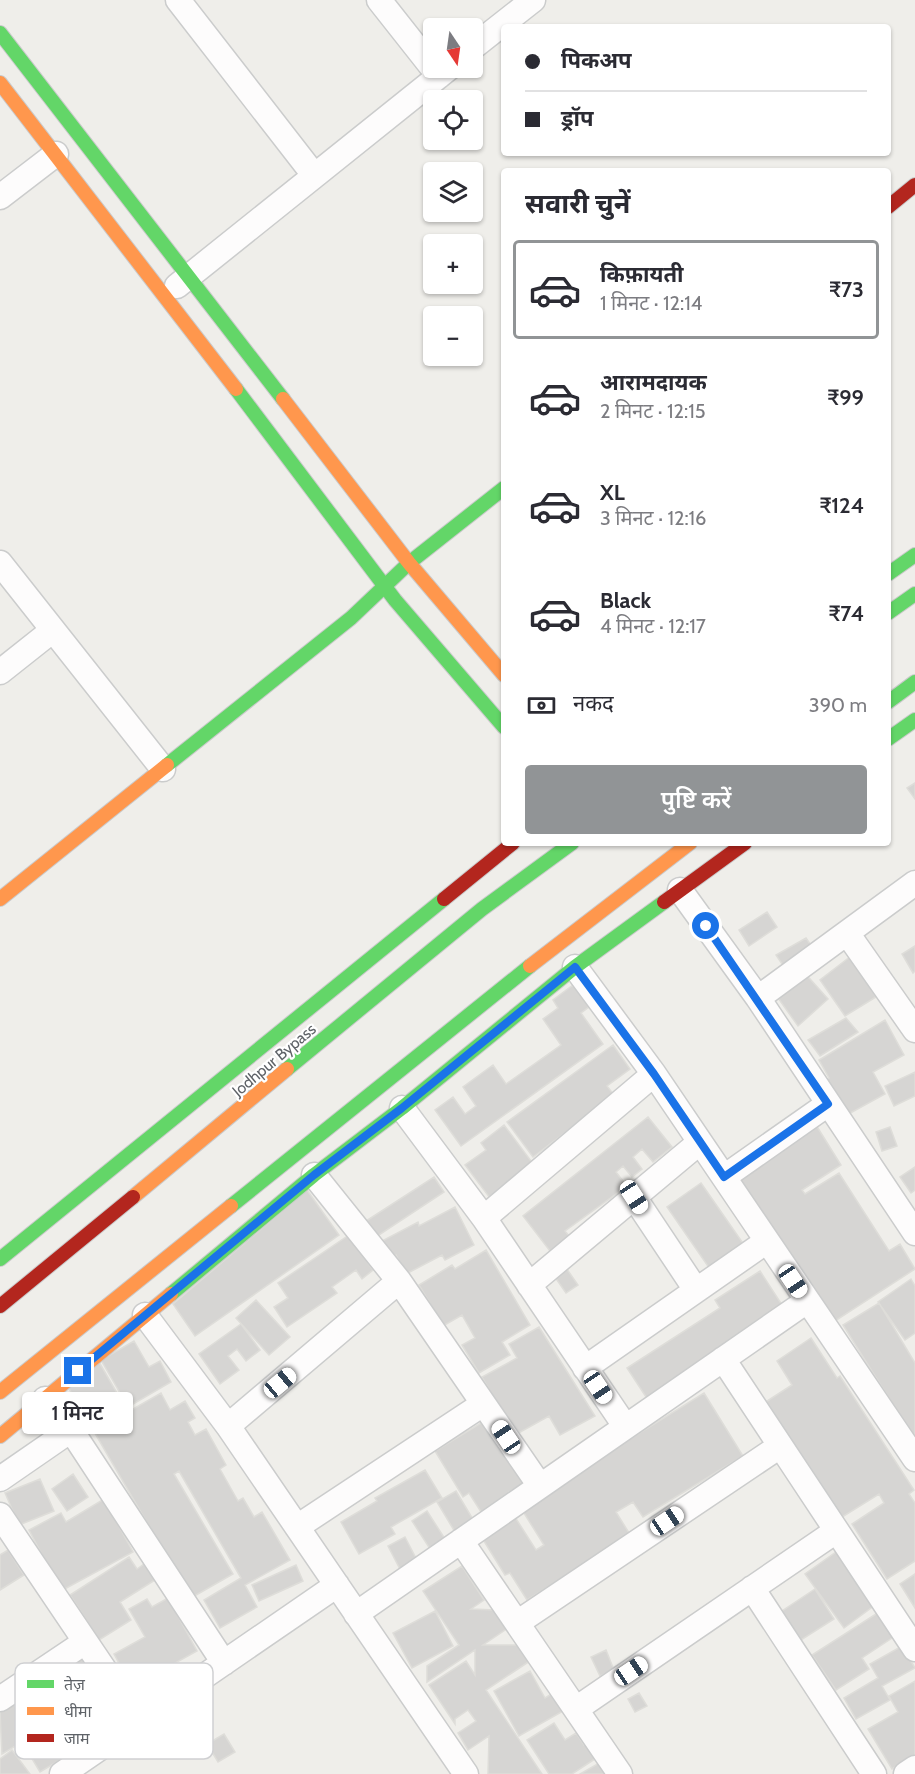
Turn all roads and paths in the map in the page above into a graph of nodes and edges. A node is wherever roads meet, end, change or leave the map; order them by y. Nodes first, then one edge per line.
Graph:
1 (178, 0) edge
2 (379, 0) edge
3 (533, 0) edge
4 (502, 24) edge
5 (501, 25) edge
6 (0, 33) edge
7 (483, 39) edge
8 (423, 49) edge
9 (436, 78) edge
10 (0, 83) edge
11 (56, 154) junction
12 (315, 175) junction
13 (897, 180) dead end
14 (910, 189) edge
15 (0, 196) edge
16 (891, 205) edge
17 (915, 207) edge
18 (187, 278) junction
19 (165, 295) junction
20 (501, 490) edge
21 (915, 555) edge
22 (0, 563) edge
23 (409, 563) junction
24 (891, 572) edge
25 (384, 584) junction
26 (408, 589) junction
27 (915, 594) edge
28 (891, 612) edge
29 (362, 627) dead end
30 (53, 630) junction
31 (0, 672) edge
32 (501, 672) edge
33 (915, 682) edge
34 (891, 700) edge
35 (915, 720) edge
36 (501, 723) edge
37 (891, 737) edge
38 (163, 769) junction
39 (509, 846) edge
40 (568, 846) edge
41 (686, 846) edge
42 (741, 846) edge
43 (915, 883) edge
44 (680, 890) junction
45 (4, 904) edge
46 (847, 933) junction
47 (575, 967) junction
48 (758, 998) junction
49 (914, 1027) edge
50 (654, 1074) junction
51 (828, 1104) junction
52 (402, 1108) junction
53 (700, 1142) junction
54 (314, 1175) junction
55 (724, 1177) junction
56 (634, 1197) junction
57 (907, 1204) edge
58 (484, 1218) junction
59 (915, 1233) edge
60 (767, 1241) junction
61 (0, 1260) edge
62 (399, 1281) junction
63 (530, 1285) junction
64 (696, 1290) junction
65 (807, 1300) junction
66 (0, 1306) edge
67 (145, 1315) junction
68 (723, 1359) junction
69 (585, 1368) junction
70 (0, 1392) edge
71 (45, 1399) junction
72 (483, 1404) junction
73 (228, 1426) junction
74 (625, 1426) junction
75 (71, 1430) junction
76 (0, 1436) edge
77 (780, 1446) junction
78 (915, 1459) edge
79 (0, 1479) edge
80 (540, 1486) junction
81 (0, 1515) edge
82 (297, 1527) junction
83 (836, 1531) junction
84 (461, 1541) junction
85 (337, 1585) junction
86 (752, 1588) junction
87 (356, 1614) junction
88 (517, 1623) junction
89 (86, 1642) junction
90 (915, 1649) edge
91 (51, 1663) edge
92 (100, 1663) edge
93 (224, 1663) junction
94 (213, 1671) edge
95 (15, 1685) edge
96 (2, 1693) edge
97 (576, 1709) junction
98 (84, 1759) edge
99 (915, 1768) edge
100 (62, 1774) edge
101 (466, 1774) edge
102 (620, 1774) edge
103 (873, 1774) edge
104 (906, 1774) edge

1 - 12 street
2 - 8 street
3 - 4 street
5 - 7 street
6 - 18 main road
9 - 12 street
10 - 11 main road
11 - 15 street
11 - 19 main road
12 - 18 street
13 - 14 main road
14 - 16 main road
14 - 17 main road
18 - 19 street
18 - 23 main road
19 - 25 main road
20 - 23 main road
21 - 24 main road
22 - 30 street
23 - 25 main road
23 - 26 main road
25 - 26 main road
25 - 38 main road
26 - 32 main road
26 - 36 main road
27 - 28 main road
29 - 45 main road
30 - 31 street
30 - 38 street
33 - 34 main road
35 - 37 main road
38 - 45 main road
39 - 61 main road
40 - 66 main road, Jodhpur Bypass
41 - 70 main road
42 - 44 main road
43 - 46 street
44 - 47 main road
44 - 48 street
46 - 48 street
46 - 49 street
47 - 50 street
47 - 52 main road
48 - 51 street
50 - 53 street
50 - 58 street
51 - 55 street
51 - 57 street
52 - 54 main road
52 - 58 street
53 - 55 street
53 - 56 street
54 - 62 street
54 - 67 main road
55 - 60 street
56 - 63 street
56 - 64 street
57 - 59 street
58 - 63 street
60 - 64 street
60 - 65 street
62 - 72 street
62 - 73 street
63 - 69 street
64 - 69 street
65 - 68 street
65 - 78 street
67 - 71 main road
67 - 73 street
68 - 74 street
68 - 77 street
69 - 74 street
71 - 75 street
71 - 76 main road
72 - 80 street
72 - 82 street
73 - 82 street
74 - 80 street
75 - 79 street
75 - 93 street
77 - 83 street
77 - 88 street
80 - 84 street
81 - 89 street
82 - 85 street
83 - 86 street
83 - 90 street
84 - 87 street
84 - 88 street
85 - 87 street
85 - 93 street
86 - 97 street
86 - 103 street
87 - 101 street
88 - 97 street
89 - 91 street
89 - 92 street
93 - 94 street
95 - 96 street
97 - 102 street
98 - 100 street
99 - 104 street

